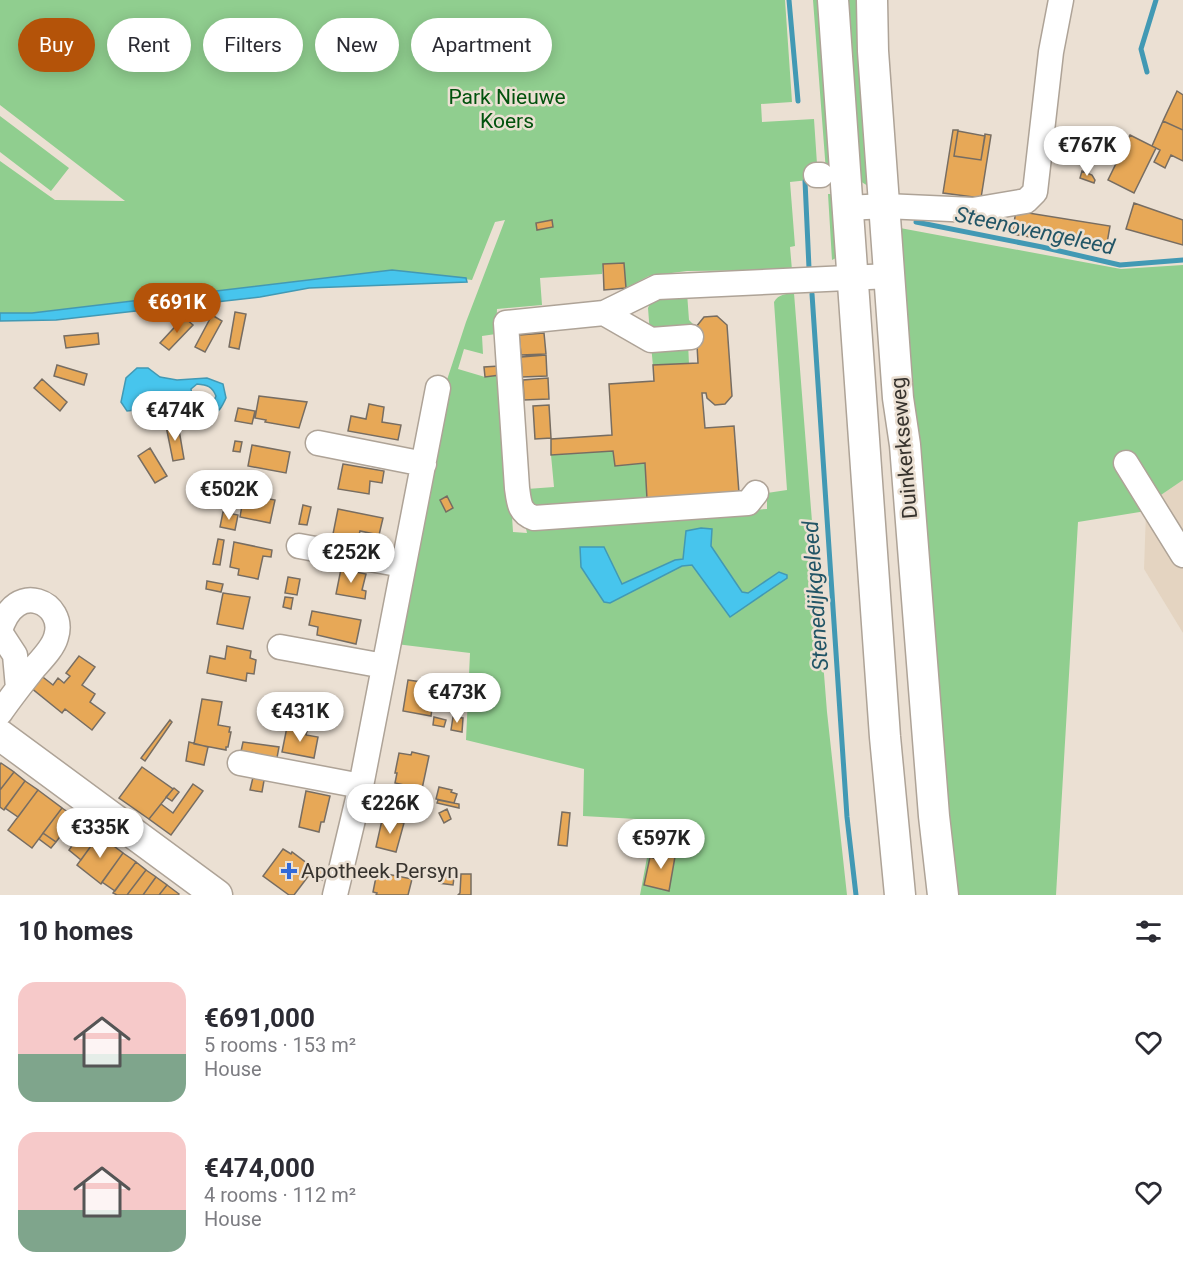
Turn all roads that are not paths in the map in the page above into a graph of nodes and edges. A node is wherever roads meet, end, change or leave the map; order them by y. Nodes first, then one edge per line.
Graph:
1 (833, 0) edge
2 (872, 0) edge
3 (1061, 0) edge
4 (885, 206) junction
5 (847, 208) junction
6 (890, 276) junction
7 (839, 279) junction
8 (604, 313) junction
9 (691, 337) dead end
10 (438, 388) dead end
11 (318, 443) dead end
12 (1126, 463) dead end
13 (424, 464) junction
14 (756, 493) dead end
15 (299, 546) dead end
16 (1183, 555) edge
17 (403, 565) junction
18 (0, 632) edge
19 (279, 647) dead end
20 (384, 666) junction
21 (18, 688) junction
22 (0, 712) edge
23 (0, 735) edge
24 (240, 763) dead end
25 (361, 786) junction
26 (217, 895) edge
27 (335, 895) edge
28 (900, 895) edge
29 (943, 895) edge

1 - 5 main road, Duinkerkseweg
2 - 4 main road, Duinkerkseweg
3 - 4 street
4 - 5 street
4 - 6 main road, Duinkerkseweg
5 - 7 main road, Duinkerkseweg
6 - 7 street
6 - 29 main road, Duinkerkseweg
7 - 8 street
7 - 28 main road, Duinkerkseweg
8 - 9 street
8 - 14 street
10 - 13 street
11 - 13 street
12 - 16 street
13 - 17 street
15 - 17 street
17 - 20 street
18 - 21 street
18 - 21 street
19 - 20 street
20 - 25 street
21 - 22 street
23 - 26 main road
24 - 25 street
25 - 27 street

